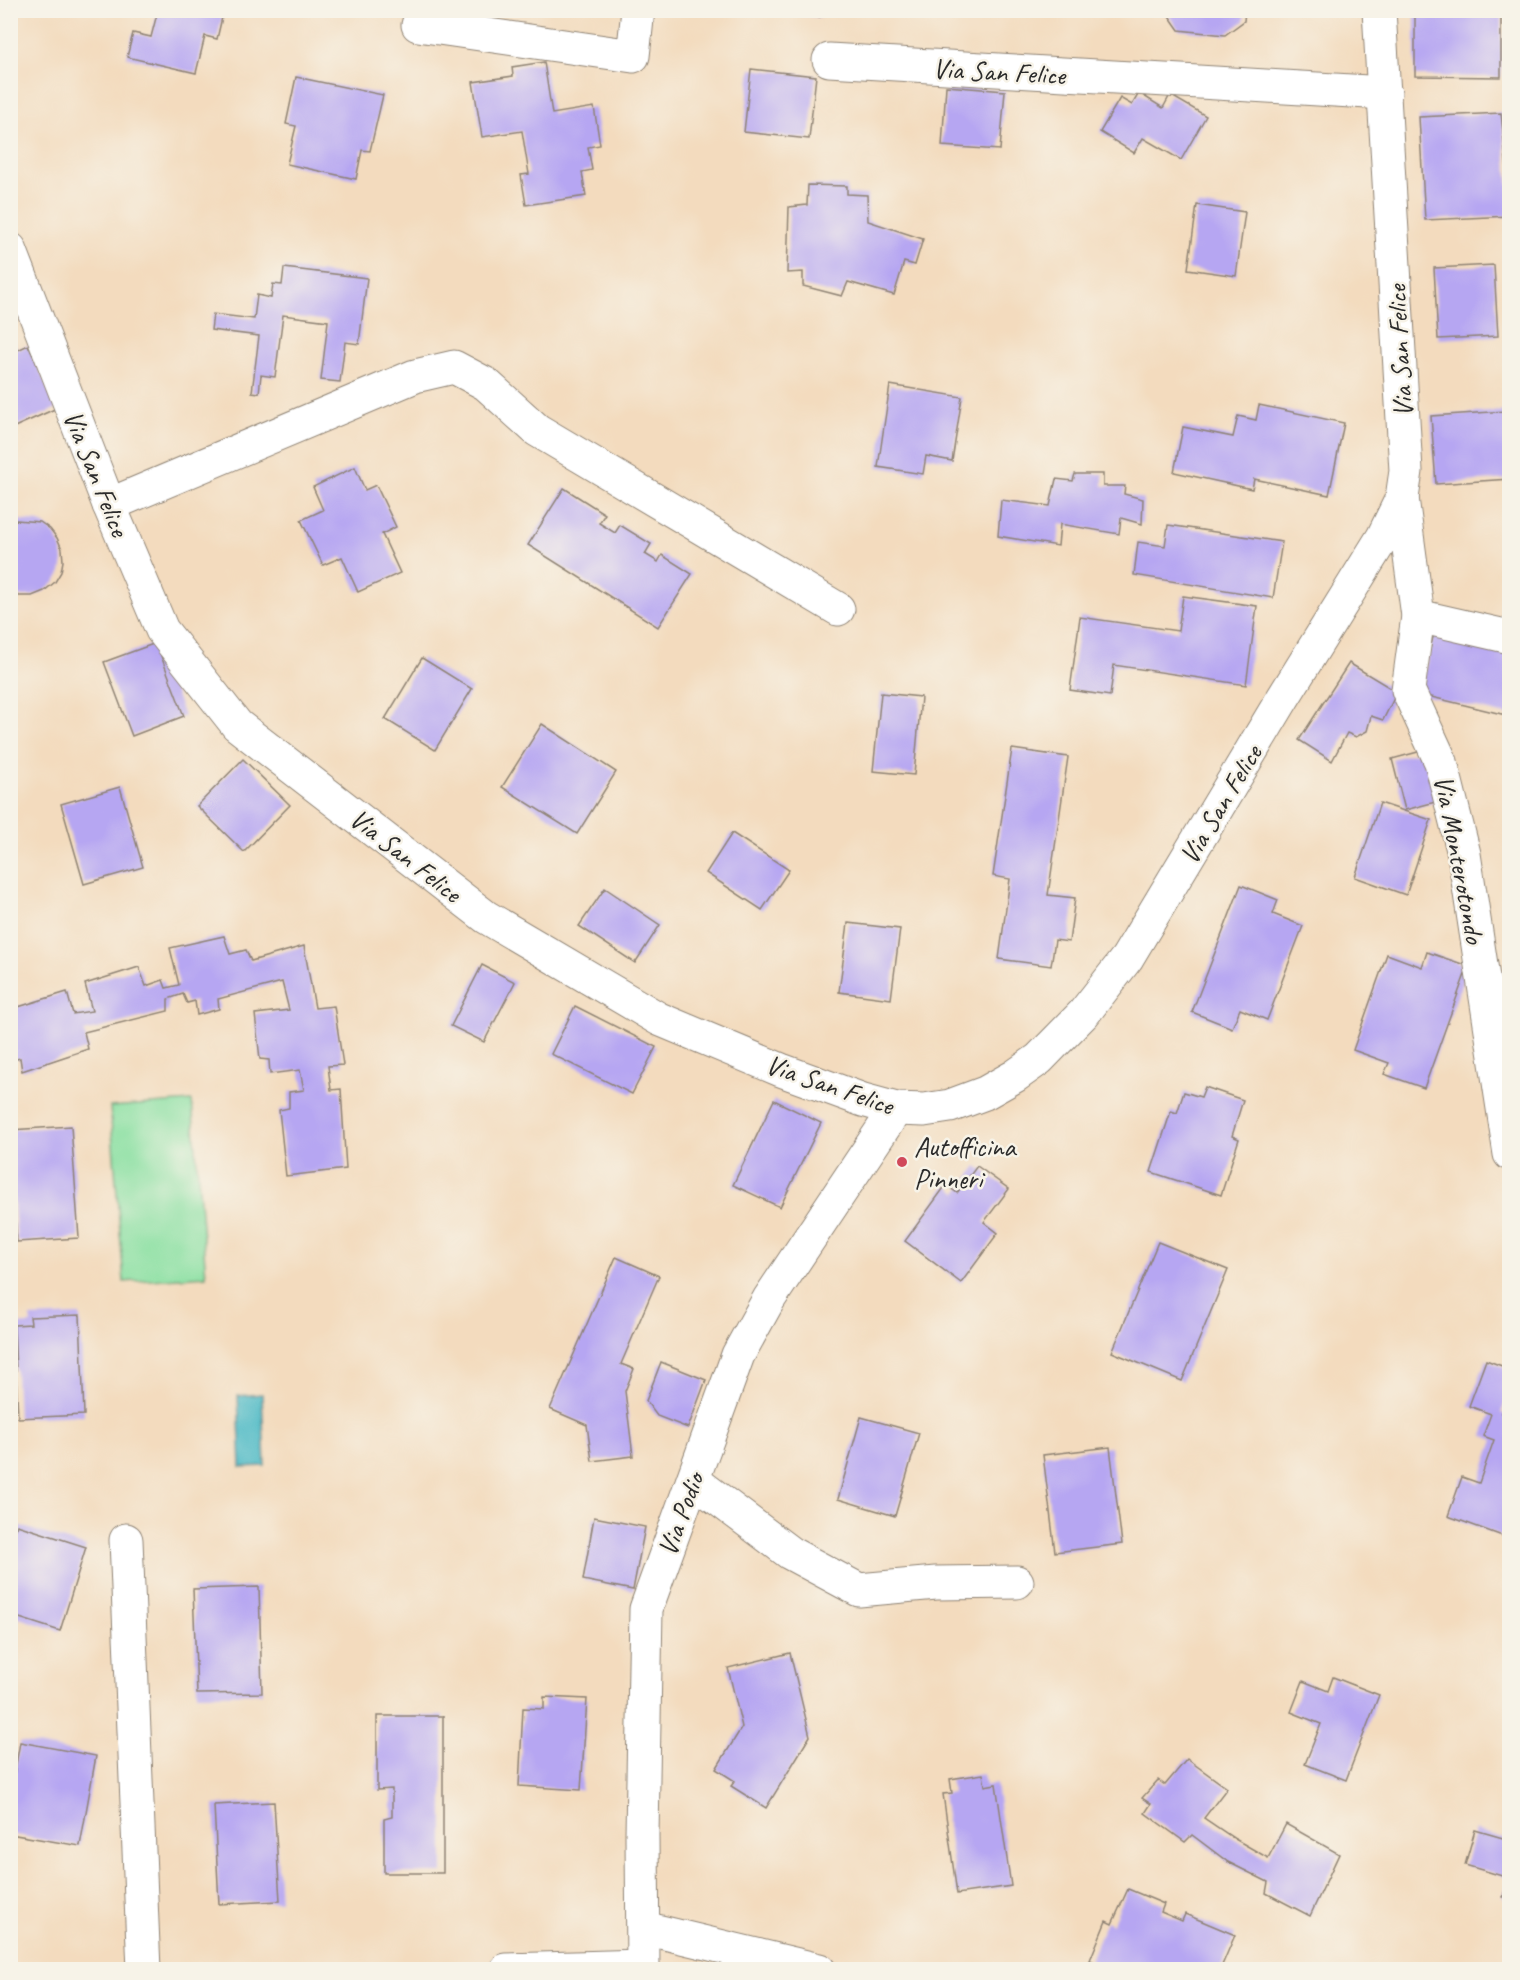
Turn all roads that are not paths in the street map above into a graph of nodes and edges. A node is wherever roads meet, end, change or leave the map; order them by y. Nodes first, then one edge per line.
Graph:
1 (638, 10) edge
2 (1380, 10) edge
3 (418, 25) dead end
4 (829, 60) dead end
5 (1385, 93) junction
6 (10, 249) edge
7 (1402, 498) junction
8 (109, 505) junction
9 (838, 609) dead end
10 (1418, 616) junction
11 (1509, 637) edge
12 (1498, 995) edge
13 (896, 1109) junction
14 (1509, 1154) edge
15 (693, 1480) junction
16 (126, 1540) dead end
17 (1017, 1582) dead end
18 (644, 1928) junction
19 (643, 1968) edge
20 (144, 1970) edge
21 (506, 1970) edge
22 (819, 1970) edge

1 - 3 street
2 - 5 street, Via San Felice
4 - 5 street, Via San Felice
5 - 7 street, Via San Felice
6 - 8 street, Via San Felice
7 - 10 street, Via Monterotondo
7 - 13 street, Via San Felice
8 - 9 street
8 - 13 street, Via San Felice
10 - 11 street
10 - 12 street, Via Monterotondo
12 - 14 street, Via Monterotondo
13 - 15 street, Via Podio
15 - 17 street
15 - 18 street, Via Podio
16 - 20 street
18 - 19 street, Via Podio
18 - 22 street
19 - 21 street

